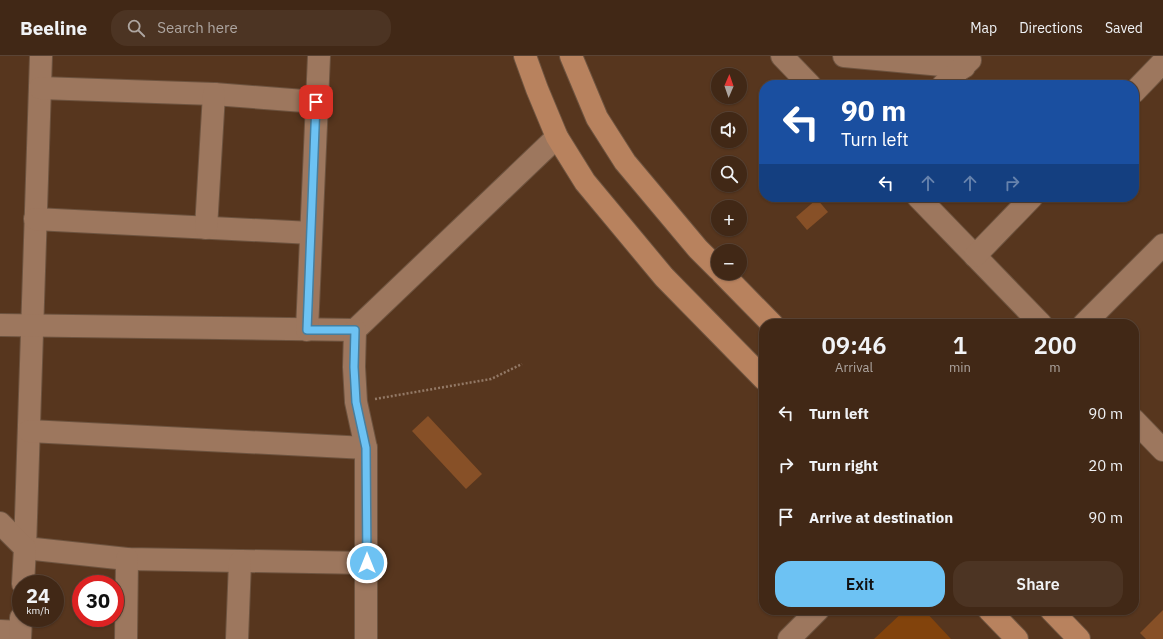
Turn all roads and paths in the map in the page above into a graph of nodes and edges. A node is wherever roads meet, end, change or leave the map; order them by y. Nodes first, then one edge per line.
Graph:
1 (41, 56) edge
2 (318, 56) edge
3 (525, 56) edge
4 (571, 56) edge
5 (782, 56) edge
6 (844, 56) edge
7 (969, 61) edge
8 (1163, 62) edge
9 (805, 80) edge
10 (948, 80) edge
11 (1139, 87) edge
12 (40, 88) junction
13 (214, 94) junction
14 (316, 102) junction
15 (557, 137) junction
16 (923, 202) edge
17 (1027, 202) edge
18 (35, 219) junction
19 (206, 228) junction
20 (311, 233) junction
21 (1163, 245) edge
22 (975, 256) junction
23 (711, 262) edge
24 (729, 280) edge
25 (767, 319) edge
26 (1036, 319) edge
27 (1089, 319) edge
28 (0, 325) edge
29 (31, 326) junction
30 (307, 330) junction
31 (355, 330) junction
32 (522, 364) dead end
33 (759, 374) edge
34 (356, 402) junction
35 (1139, 424) edge
36 (29, 431) junction
37 (1160, 442) edge
38 (366, 448) junction
39 (0, 523) edge
40 (25, 548) junction
41 (127, 559) junction
42 (240, 562) junction
43 (367, 563) junction
44 (24, 575) edge
45 (813, 615) edge
46 (994, 615) edge
47 (1056, 615) edge
48 (126, 639) edge
49 (237, 639) edge
50 (366, 639) edge
51 (789, 639) edge
52 (1017, 639) edge
53 (1079, 639) edge

1 - 12 street
2 - 14 street
3 - 15 main road
4 - 23 main road
5 - 9 street
6 - 7 street
7 - 10 street
8 - 11 street
12 - 13 street
12 - 18 street
13 - 14 street
13 - 19 street
14 - 20 street
15 - 31 street
15 - 33 main road
16 - 22 street
17 - 22 street
18 - 19 street
18 - 29 street
19 - 20 street
20 - 30 street
21 - 27 street
22 - 26 street
24 - 25 main road
28 - 29 street
29 - 30 street
29 - 36 street
30 - 31 street
31 - 34 street
32 - 34 path
34 - 38 street
35 - 37 street
36 - 38 street
36 - 40 street
38 - 43 street
39 - 40 street
40 - 41 street
40 - 44 street
41 - 42 street
41 - 48 street
42 - 43 street
42 - 49 street
43 - 50 street
45 - 51 street
46 - 52 main road
47 - 53 main road

